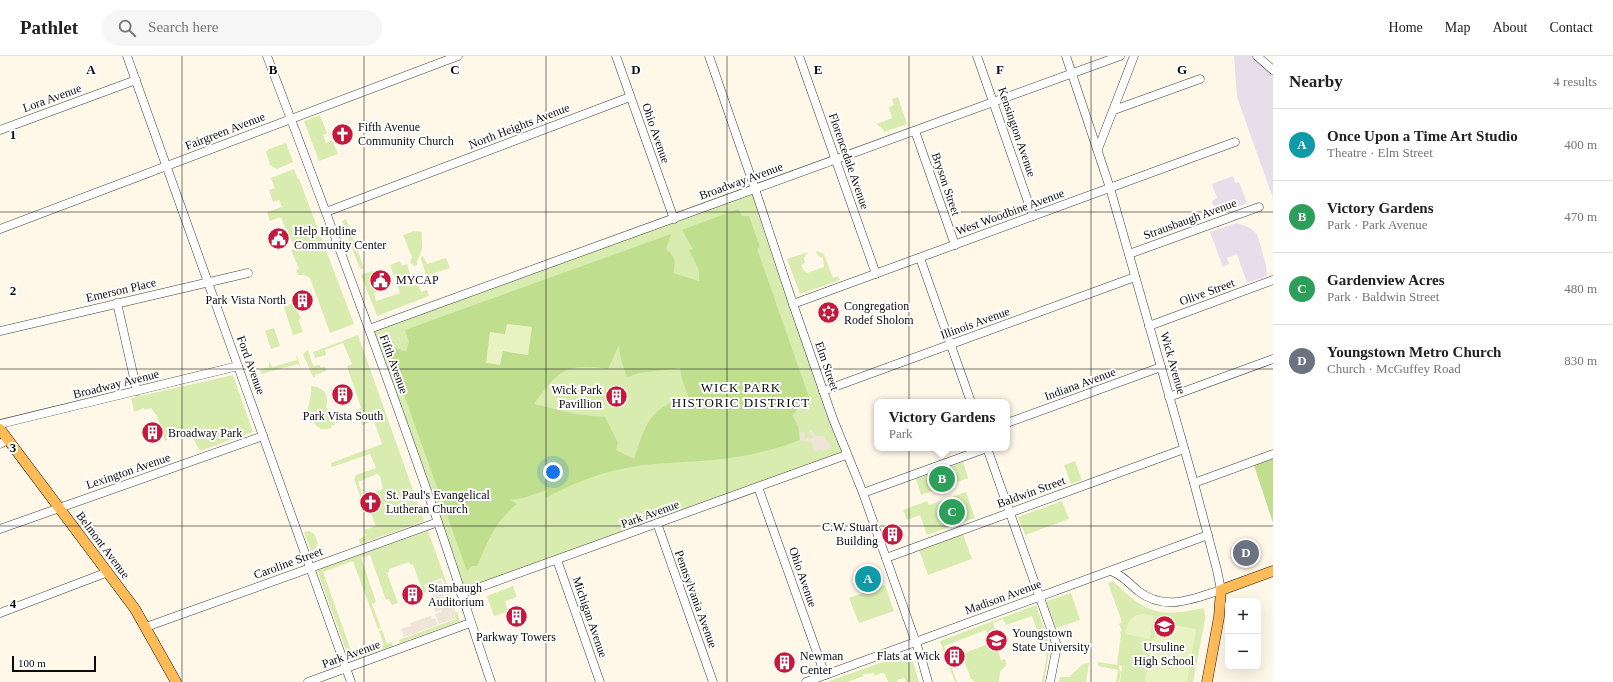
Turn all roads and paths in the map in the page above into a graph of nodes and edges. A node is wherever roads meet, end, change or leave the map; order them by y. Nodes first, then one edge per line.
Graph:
1 (127, 56) edge
2 (267, 56) edge
3 (458, 56) edge
4 (616, 56) edge
5 (709, 56) edge
6 (799, 56) edge
7 (977, 56) edge
8 (1066, 56) edge
9 (1120, 56) edge
10 (1134, 56) edge
11 (1256, 56) edge
12 (1273, 70) edge
13 (1072, 74) junction
14 (1200, 79) dead end
15 (136, 80) junction
16 (630, 96) junction
17 (993, 102) junction
18 (1114, 110) junction
19 (291, 119) junction
20 (0, 130) edge
21 (915, 131) junction
22 (1235, 142) dead end
23 (1098, 149) junction
24 (836, 160) junction
25 (167, 166) junction
26 (1110, 188) junction
27 (755, 189) junction
28 (1259, 207) dead end
29 (326, 212) junction
30 (1033, 216) junction
31 (674, 219) junction
32 (0, 229) edge
33 (955, 245) junction
34 (1129, 254) junction
35 (920, 258) junction
36 (248, 273) dead end
37 (876, 274) junction
38 (1135, 277) junction
39 (1273, 280) edge
40 (208, 282) junction
41 (117, 303) junction
42 (792, 304) junction
43 (1149, 326) junction
44 (369, 329) junction
45 (0, 331) edge
46 (950, 344) junction
47 (1273, 359) edge
48 (238, 366) junction
49 (1161, 367) junction
50 (137, 391) junction
51 (823, 391) junction
52 (1169, 397) junction
53 (970, 399) edge
54 (1010, 422) edge
55 (0, 424) edge
56 (0, 429) edge
57 (263, 436) junction
58 (4, 442) edge
59 (1184, 449) junction
60 (979, 451) edge
61 (988, 451) edge
62 (1273, 454) edge
63 (846, 455) junction
64 (1194, 483) junction
65 (758, 487) junction
66 (862, 493) junction
67 (58, 508) junction
68 (1010, 512) junction
69 (438, 522) junction
70 (657, 524) junction
71 (0, 529) edge
72 (1208, 536) junction
73 (886, 558) junction
74 (557, 560) junction
75 (311, 568) junction
76 (1111, 571) junction
77 (1273, 571) edge
78 (108, 572) junction
79 (1221, 590) junction
80 (461, 594) junction
81 (1040, 597) junction
82 (0, 613) edge
83 (470, 623) junction
84 (146, 627) junction
85 (916, 642) junction
86 (347, 668) junction
87 (825, 675) junction
88 (176, 682) edge
89 (308, 682) edge
90 (352, 682) edge
91 (491, 682) edge
92 (600, 682) edge
93 (713, 682) edge
94 (806, 682) edge
95 (928, 682) edge
96 (1050, 682) edge
97 (1207, 682) edge

1 - 15 street, Ford Avenue
2 - 19 street, Fifth Avenue
3 - 19 street, Fairgreen Avenue
4 - 16 street, Ohio Avenue
5 - 27 street, Elm Street
6 - 24 street, Florencedale Avenue
7 - 17 street, Kensington Avenue
8 - 13 street, Wick Avenue
9 - 13 street, Broadway Avenue
10 - 18 street
11 - 12 street
13 - 17 street, Broadway Avenue
13 - 23 street, Wick Avenue
14 - 18 street
15 - 20 street, Lora Avenue
15 - 25 street, Ford Avenue
16 - 29 street, North Heights Avenue
16 - 31 street, Ohio Avenue
17 - 21 street, Broadway Avenue
17 - 30 street, Kensington Avenue
18 - 23 street
19 - 25 street, Fairgreen Avenue
19 - 29 street, Fifth Avenue
21 - 24 street, Broadway Avenue
21 - 33 street, Bryson Street
22 - 26 street, West Woodbine Avenue
23 - 26 street, Wick Avenue
24 - 27 street, Broadway Avenue
24 - 37 street, Florencedale Avenue
25 - 32 street, Fairgreen Avenue
25 - 40 street, Ford Avenue
26 - 30 street, West Woodbine Avenue
26 - 34 street, Wick Avenue
27 - 31 street, Broadway Avenue
27 - 42 street, Elm Street
28 - 34 street, Strausbaugh Avenue
29 - 44 street, Fifth Avenue
30 - 33 street, West Woodbine Avenue
31 - 44 street, Broadway Avenue
33 - 35 street, West Woodbine Avenue
34 - 38 street, Wick Avenue
35 - 37 street, West Woodbine Avenue
35 - 46 street
36 - 40 street, Emerson Place
37 - 42 street, West Woodbine Avenue
38 - 43 street, Wick Avenue
38 - 46 street, Illinois Avenue
39 - 43 street, Olive Street
40 - 41 street, Emerson Place
40 - 48 street, Ford Avenue
41 - 45 street, Emerson Place
41 - 50 street
42 - 51 street, Elm Street
43 - 49 street, Wick Avenue
44 - 69 street, Fifth Avenue
46 - 51 street, Illinois Avenue
46 - 53 street
47 - 52 street
48 - 50 street, Broadway Avenue
48 - 57 street, Ford Avenue
49 - 52 street, Wick Avenue
49 - 54 street, Indiana Avenue
50 - 55 street, Broadway Avenue
51 - 63 street, Elm Street
52 - 59 street, Wick Avenue
56 - 58 main road, Belmont Avenue
57 - 67 street, Lexington Avenue
57 - 75 street, Ford Avenue
58 - 67 main road, Belmont Avenue
59 - 64 street, Wick Avenue
59 - 68 street, Baldwin Street
60 - 66 street
61 - 68 street
62 - 64 street
63 - 65 street, Park Avenue
63 - 66 street, Elm Street
64 - 72 street, Wick Avenue
65 - 70 street, Park Avenue
65 - 87 street, Ohio Avenue
66 - 73 street, Elm Street
67 - 71 street, Lexington Avenue
67 - 78 main road, Belmont Avenue
68 - 73 street, Baldwin Street
68 - 81 street
69 - 75 street, Caroline Street
69 - 80 street, Fifth Avenue
70 - 74 street, Park Avenue
70 - 93 street, Pennsylvania Avenue
72 - 76 street, Madison Avenue
72 - 79 street, Wick Avenue
73 - 85 street, Elm Street
74 - 80 street, Park Avenue
74 - 92 street, Michigan Avenue
75 - 84 street, Caroline Street
75 - 86 street, Ford Avenue
76 - 79 street
76 - 81 street, Madison Avenue
77 - 79 main road
78 - 82 street
78 - 84 main road, Belmont Avenue
79 - 97 main road, Wick Avenue
80 - 83 street, Fifth Avenue
81 - 85 street, Madison Avenue
81 - 96 street
83 - 86 street, Park Avenue
83 - 91 street, Fifth Avenue
84 - 88 main road, Belmont Avenue
85 - 87 street, Madison Avenue
85 - 95 street, Elm Street
86 - 89 street, Park Avenue
86 - 90 street, Ford Avenue
87 - 94 street, Madison Avenue

